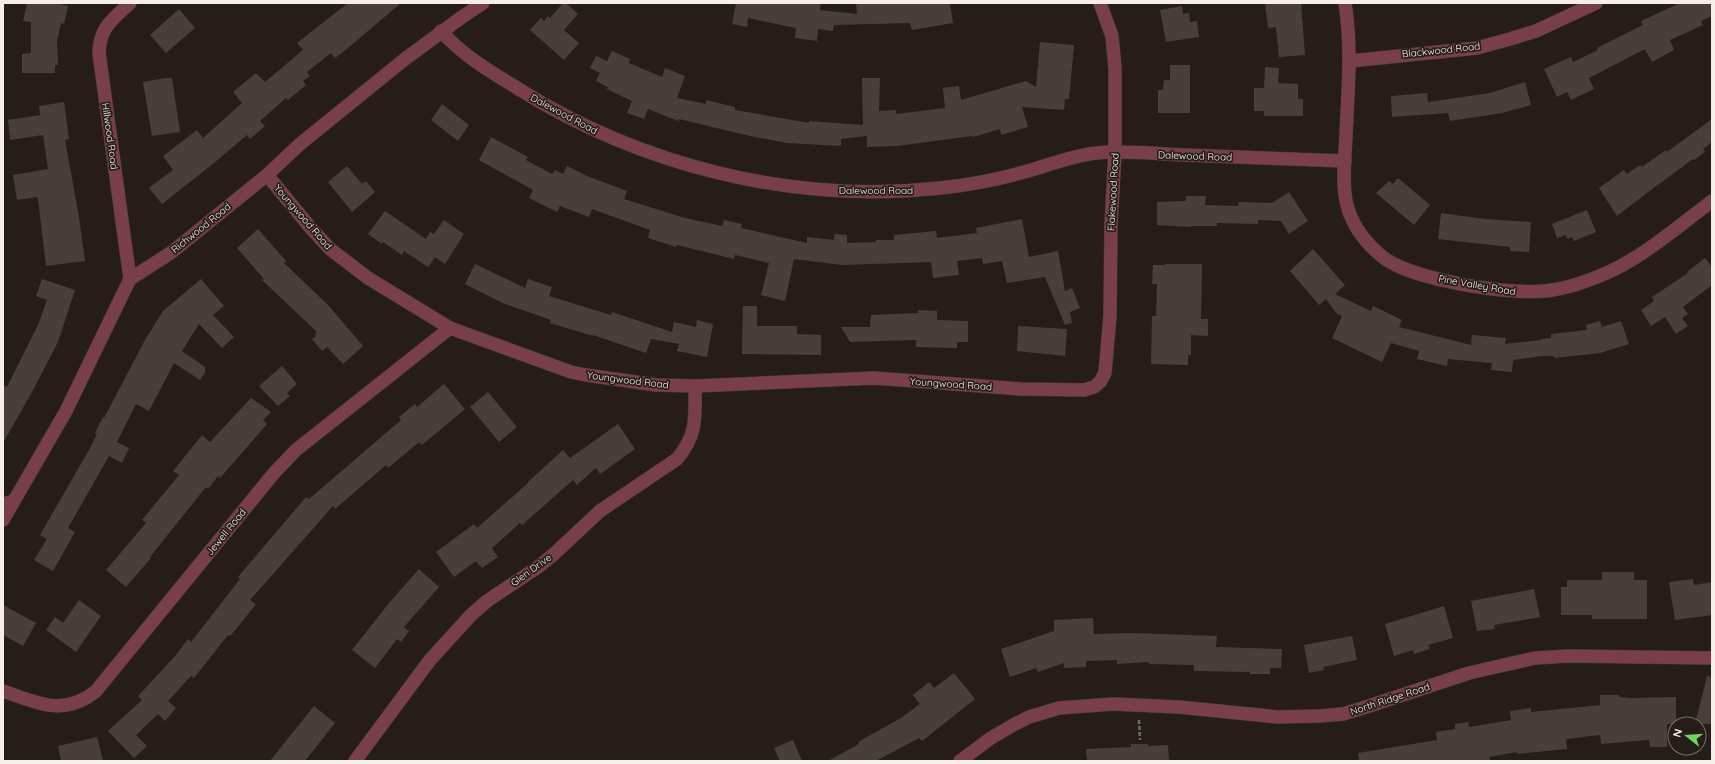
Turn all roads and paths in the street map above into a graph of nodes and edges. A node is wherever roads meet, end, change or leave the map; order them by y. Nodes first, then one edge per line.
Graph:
1 (130, 3) edge
2 (483, 3) edge
3 (1100, 3) edge
4 (1595, 3) edge
5 (1346, 7) edge
6 (441, 31) junction
7 (1350, 61) junction
8 (1115, 153) junction
9 (1345, 161) junction
10 (267, 175) junction
11 (1712, 201) edge
12 (130, 279) junction
13 (450, 328) junction
14 (1100, 382) joint
15 (695, 386) junction
16 (17, 497) junction
17 (3, 501) edge
18 (3, 520) edge
19 (1712, 658) edge
20 (3, 691) edge
21 (1138, 706) junction
22 (1140, 740) dead end
23 (355, 761) edge
24 (960, 761) edge

1 - 12 street, Hillwood Road
2 - 6 street, Richwood Road
3 - 8 street, Flakewood Road
4 - 7 street, Blackwood Road
5 - 7 street, Pine Valley Road
6 - 8 street, Dalewood Road
6 - 10 street, Richwood Road
7 - 9 street, Pine Valley Road
8 - 9 street, Dalewood Road
8 - 14 street, Flakewood Road
9 - 11 street, Pine Valley Road
10 - 12 street, Richwood Road
10 - 13 street, Youngwood Road
12 - 16 street
13 - 15 street, Youngwood Road
13 - 20 street, Jewell Road
14 - 15 street, Youngwood Road
15 - 23 street, Glen Drive
16 - 17 lane
16 - 18 street
19 - 21 street, North Ridge Road
21 - 22 path
21 - 24 street, North Ridge Road

